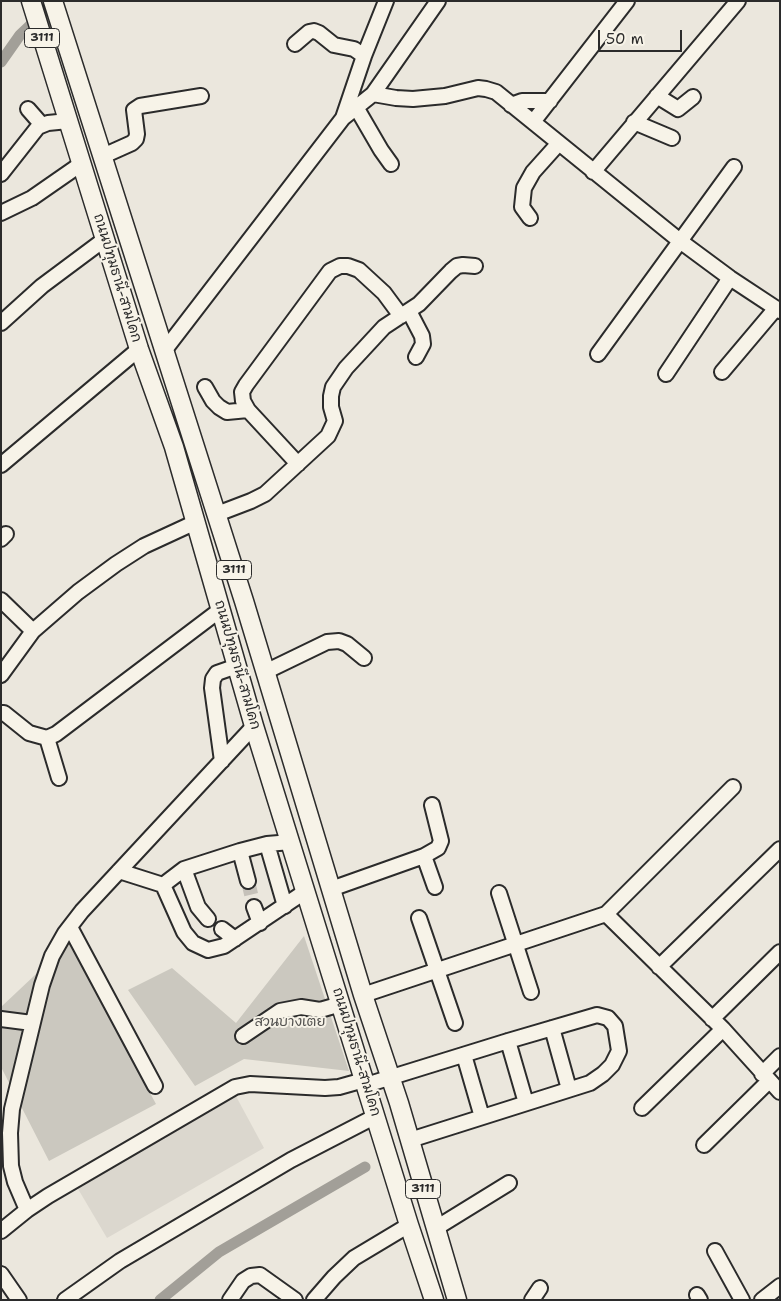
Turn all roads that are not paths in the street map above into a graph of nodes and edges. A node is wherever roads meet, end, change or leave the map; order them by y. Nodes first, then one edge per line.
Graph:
1 (31, 1) edge
2 (53, 1) edge
3 (438, 1) edge
4 (627, 1) edge
5 (738, 1) edge
6 (381, 3) edge
7 (295, 44) dead end
8 (364, 56) junction
9 (373, 94) junction
10 (201, 96) dead end
11 (657, 96) junction
12 (693, 96) dead end
13 (550, 101) junction
14 (511, 105) junction
15 (356, 107) junction
16 (28, 108) dead end
17 (343, 118) junction
18 (68, 121) junction
19 (533, 122) junction
20 (634, 122) junction
21 (42, 125) junction
22 (672, 138) dead end
23 (559, 143) junction
24 (103, 156) junction
25 (82, 164) junction
26 (391, 164) dead end
27 (734, 167) dead end
28 (593, 172) junction
29 (1, 174) edge
30 (1, 213) edge
31 (530, 218) dead end
32 (105, 239) junction
33 (680, 241) junction
34 (475, 266) dead end
35 (730, 278) junction
36 (778, 310) edge
37 (405, 314) junction
38 (1, 323) edge
39 (139, 349) junction
40 (164, 351) junction
41 (598, 354) dead end
42 (416, 357) dead end
43 (722, 372) dead end
44 (666, 374) dead end
45 (205, 387) dead end
46 (248, 410) junction
47 (1, 464) edge
48 (298, 464) junction
49 (217, 514) junction
50 (196, 522) junction
51 (1, 600) edge
52 (220, 610) junction
53 (33, 631) junction
54 (364, 658) dead end
55 (237, 666) junction
56 (265, 672) junction
57 (1, 675) edge
58 (1, 713) edge
59 (254, 726) junction
60 (46, 738) junction
61 (222, 760) junction
62 (59, 778) dead end
63 (733, 787) dead end
64 (432, 805) dead end
65 (291, 842) junction
66 (267, 844) junction
67 (780, 849) edge
68 (240, 851) junction
69 (424, 856) junction
70 (184, 869) junction
71 (119, 871) junction
72 (248, 881) tunnel mouth
73 (164, 885) junction
74 (435, 887) dead end
75 (331, 889) junction
76 (306, 891) junction
77 (499, 893) dead end
78 (285, 906) junction
79 (254, 907) tunnel mouth
80 (606, 914) junction
81 (419, 918) dead end
82 (208, 919) dead end
83 (260, 923) junction
84 (70, 927) junction
85 (222, 929) dead end
86 (235, 939) junction
87 (515, 943) junction
88 (780, 952) edge
89 (659, 967) junction
90 (437, 970) junction
91 (531, 992) dead end
92 (363, 995) junction
93 (341, 1004) junction
94 (1, 1019) edge
95 (712, 1019) junction
96 (456, 1022) dead end
97 (32, 1023) junction
98 (552, 1028) junction
99 (723, 1029) junction
100 (243, 1036) dead end
101 (508, 1041) junction
102 (464, 1055) junction
103 (780, 1056) edge
104 (391, 1078) junction
105 (765, 1078) junction
106 (365, 1083) junction
107 (155, 1086) dead end
108 (569, 1089) junction
109 (780, 1092) edge
110 (526, 1103) junction
111 (642, 1108) dead end
112 (376, 1116) junction
113 (482, 1117) junction
114 (410, 1140) junction
115 (704, 1145) dead end
116 (510, 1183) dead end
117 (27, 1210) junction
118 (409, 1225) junction
119 (436, 1228) junction
120 (1, 1231) edge
121 (715, 1251) dead end
122 (1, 1274) edge
123 (780, 1286) edge
124 (540, 1288) dead end
125 (19, 1300) edge
126 (65, 1300) edge
127 (230, 1300) edge
128 (295, 1300) edge
129 (314, 1300) edge
130 (434, 1300) edge
131 (457, 1300) edge
132 (532, 1300) edge
133 (742, 1300) edge
134 (762, 1300) edge

1 - 18 main road, ถนนปทุมธานี-สามโคก / 3111
2 - 24 main road, ถนนปทุมธานี-สามโคก / 3111
3 - 9 street
4 - 13 street
5 - 11 street
6 - 8 street
7 - 8 street
8 - 17 street
9 - 14 street
9 - 15 street
10 - 24 street
11 - 12 street
11 - 20 street
13 - 14 street
13 - 19 street
14 - 19 street
15 - 17 street
15 - 26 street
16 - 21 street
17 - 40 street
18 - 21 street
18 - 25 main road, ถนนปทุมธานี-สามโคก / 3111
19 - 23 street
20 - 22 street
20 - 28 street
21 - 29 street
23 - 28 street
23 - 31 street
24 - 40 main road, ถนนปทุมธานี-สามโคก / 3111
25 - 30 street
25 - 32 main road, ถนนปทุมธานี-สามโคก / 3111
27 - 33 street
28 - 33 street
32 - 38 street
32 - 39 main road, ถนนปทุมธานี-สามโคก / 3111
33 - 35 street
33 - 41 street
34 - 37 street
35 - 36 street
35 - 44 street
36 - 43 street
37 - 42 street
37 - 46 street
37 - 48 street
39 - 47 street
39 - 50 main road, ถนนปทุมธานี-สามโคก / 3111
40 - 49 main road, ถนนปทุมธานี-สามโคก / 3111
45 - 46 street
46 - 48 street
48 - 49 street
49 - 56 main road, ถนนปทุมธานี-สามโคก / 3111
50 - 52 main road, ถนนปทุมธานี-สามโคก / 3111
50 - 53 street
51 - 53 street
52 - 55 main road, ถนนปทุมธานี-สามโคก / 3111
52 - 60 street
53 - 57 street
54 - 56 street
55 - 59 main road, ถนนปทุมธานี-สามโคก / 3111
55 - 61 street
56 - 75 main road, ถนนปทุมธานี-สามโคก / 3111
58 - 60 street
59 - 61 street
59 - 65 main road, ถนนปทุมธานี-สามโคก / 3111
60 - 62 street
61 - 71 street
63 - 80 street
64 - 69 street
65 - 66 street
65 - 76 main road, ถนนปทุมธานี-สามโคก / 3111
66 - 68 street
66 - 78 street
67 - 89 street
68 - 70 street
68 - 72 street
69 - 74 street
69 - 75 street
70 - 73 street
70 - 82 street
71 - 73 street
71 - 84 street
73 - 86 street
75 - 92 main road, ถนนปทุมธานี-สามโคก / 3111
76 - 78 street
76 - 93 main road, ถนนปทุมธานี-สามโคก / 3111
77 - 87 street
78 - 83 street
79 - 83 street
80 - 87 street
80 - 89 street
81 - 90 street
83 - 86 street
84 - 97 street
84 - 107 street
85 - 86 street
87 - 90 street
87 - 91 street
88 - 95 street
89 - 95 street
90 - 92 street
90 - 96 street
92 - 104 main road, ถนนปทุมธานี-สามโคก / 3111
93 - 100 street
93 - 106 main road, ถนนปทุมธานี-สามโคก / 3111
94 - 97 street
95 - 99 street
97 - 117 street
98 - 101 street
98 - 108 street
98 - 108 street
99 - 105 street
99 - 111 street
101 - 102 street
101 - 110 street
102 - 104 street
102 - 113 street
103 - 105 street
104 - 106 street
104 - 114 main road, ถนนปทุมธานี-สามโคก / 3111
105 - 109 street
105 - 115 street
106 - 112 main road, ถนนปทุมธานี-สามโคก / 3111
106 - 117 street
108 - 110 street
110 - 113 street
112 - 118 main road, ถนนปทุมธานี-สามโคก / 3111
112 - 126 street
113 - 114 street
114 - 119 main road, ถนนปทุมธานี-สามโคก / 3111
116 - 119 street
117 - 120 street
118 - 129 street
118 - 130 main road, ถนนปทุมธานี-สามโคก / 3111
119 - 131 main road, ถนนปทุมธานี-สามโคก / 3111
121 - 133 street
122 - 125 street
123 - 134 street
124 - 132 street
127 - 128 street

